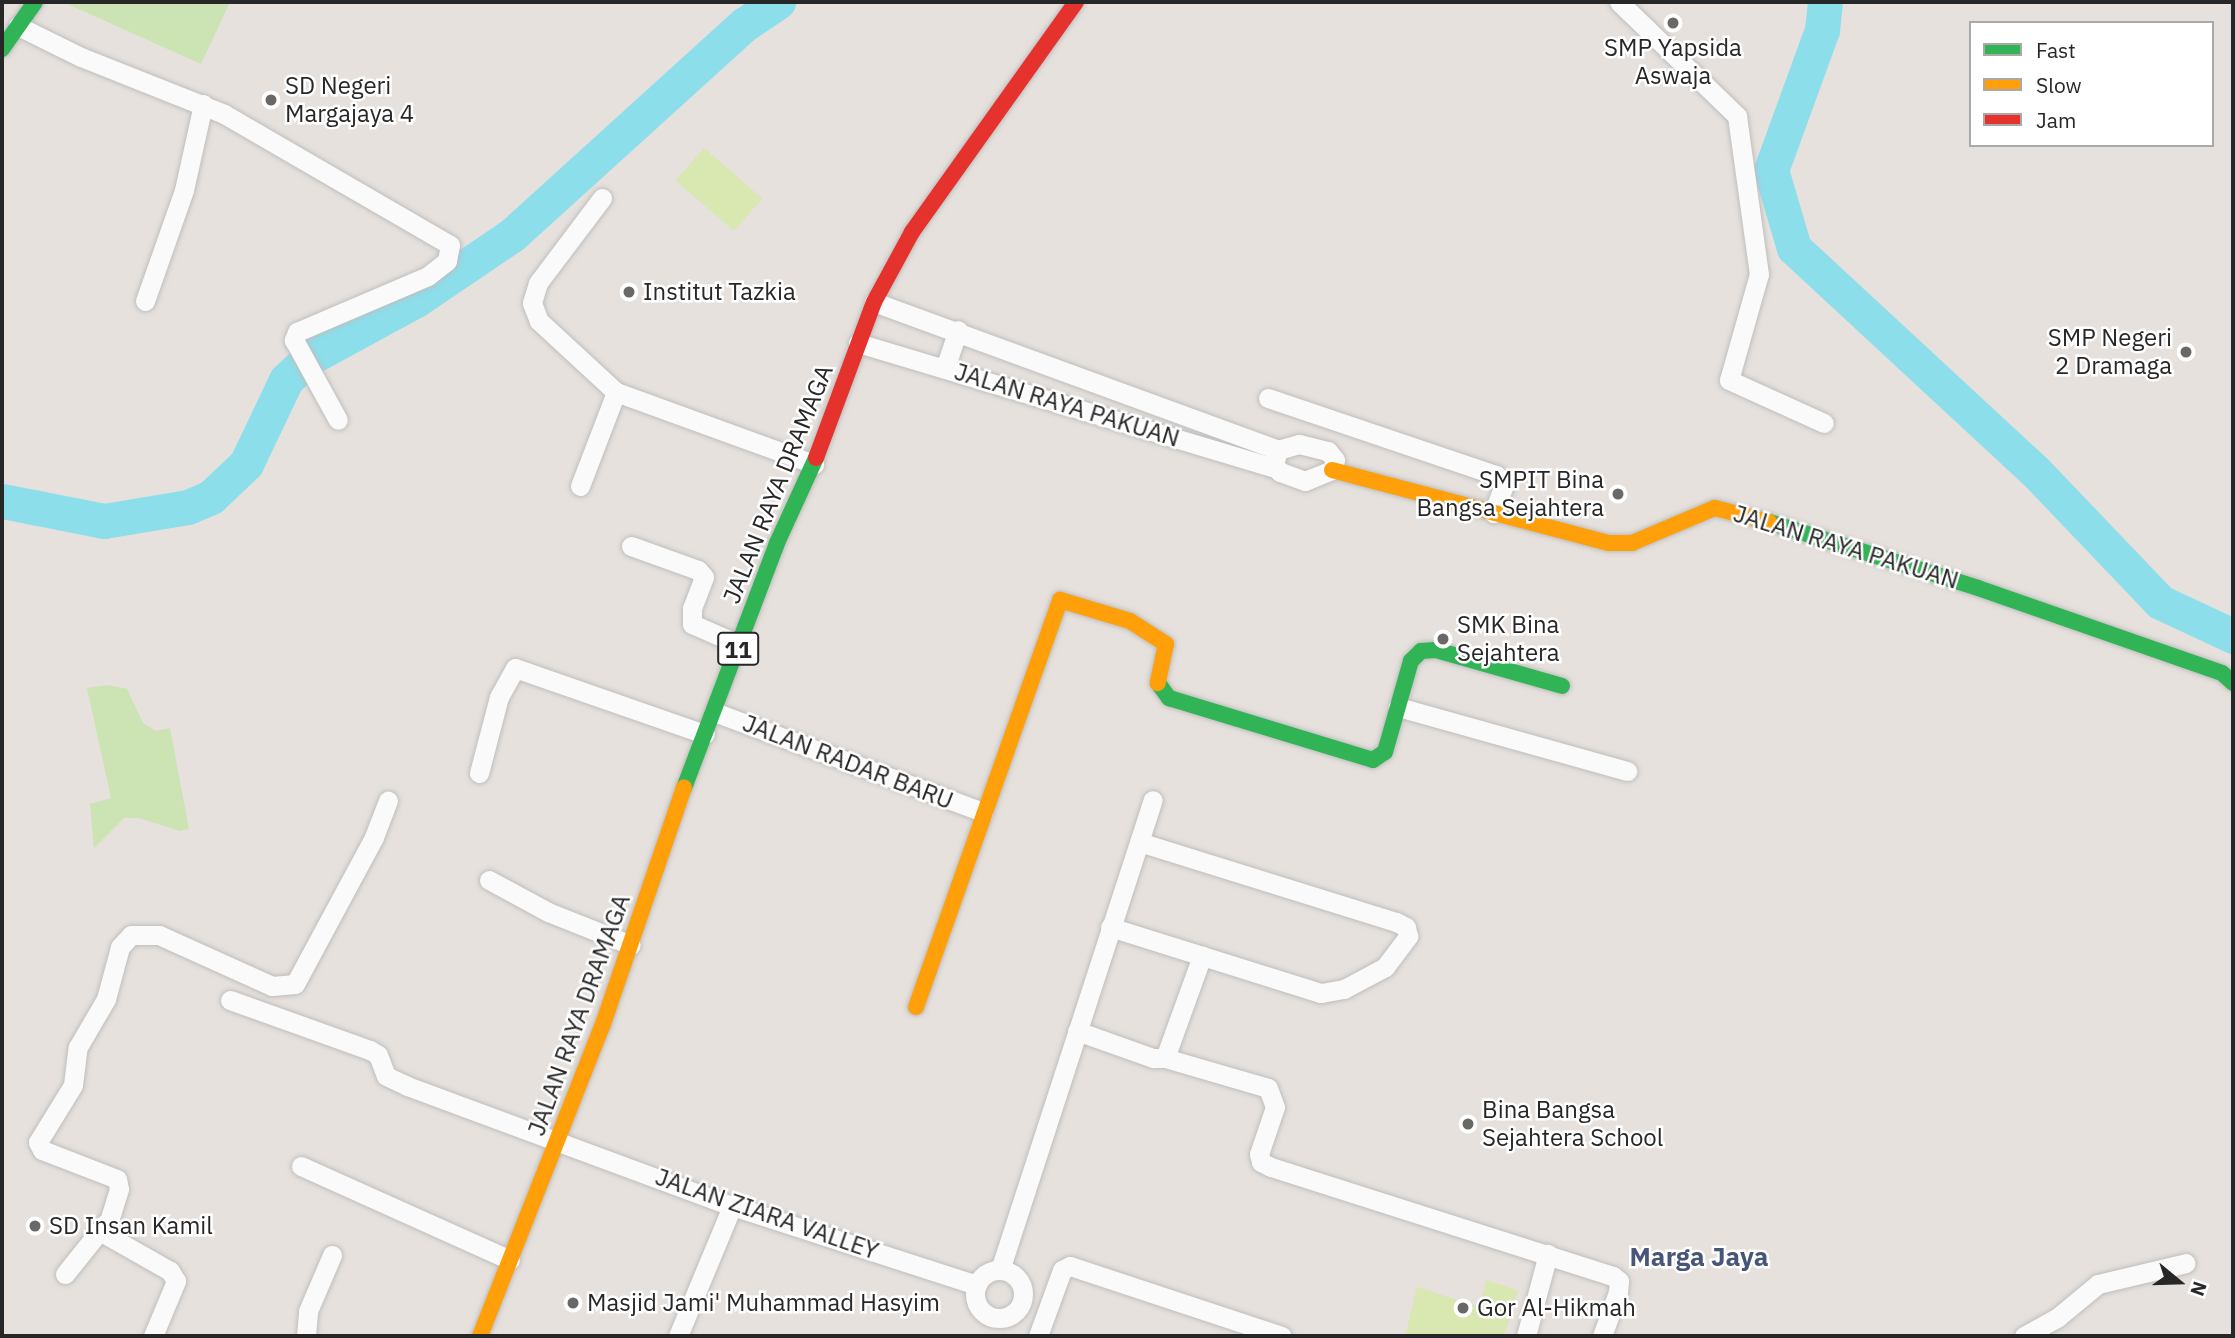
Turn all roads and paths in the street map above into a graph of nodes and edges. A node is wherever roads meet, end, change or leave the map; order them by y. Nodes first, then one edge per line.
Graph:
1 (35, 2) edge
2 (1076, 2) edge
3 (1619, 2) edge
4 (18, 26) junction
5 (2, 49) edge
6 (203, 104) junction
7 (602, 198) dead end
8 (145, 301) dead end
9 (874, 302) junction
10 (958, 330) junction
11 (858, 342) junction
12 (945, 368) junction
13 (616, 392) junction
14 (1268, 398) dead end
15 (338, 420) dead end
16 (1824, 423) dead end
17 (1277, 459) junction
18 (814, 464) junction
19 (1333, 465) junction
20 (1371, 482) joint
21 (580, 486) dead end
22 (1493, 513) junction
23 (631, 546) dead end
24 (740, 645) junction
25 (2233, 683) edge
26 (1562, 686) dead end
27 (1398, 707) junction
28 (714, 712) junction
29 (705, 734) junction
30 (1627, 771) dead end
31 (479, 774) dead end
32 (1153, 800) dead end
33 (388, 801) dead end
34 (983, 812) junction
35 (1139, 842) junction
36 (489, 880) dead end
37 (1110, 927) junction
38 (631, 945) junction
39 (1202, 956) junction
40 (230, 1000) dead end
41 (916, 1007) dead end
42 (1077, 1031) junction
43 (1165, 1058) junction
44 (559, 1139) junction
45 (301, 1166) dead end
46 (732, 1206) junction
47 (105, 1224) junction
48 (1548, 1254) junction
49 (332, 1255) dead end
50 (510, 1260) junction
51 (2186, 1263) dead end
52 (1000, 1270) junction
53 (65, 1274) dead end
54 (977, 1284) junction
55 (1008, 1321) edge
56 (153, 1336) edge
57 (306, 1336) edge
58 (480, 1336) edge
59 (678, 1336) edge
60 (1026, 1336) edge
61 (1038, 1336) edge
62 (1281, 1336) edge
63 (1526, 1336) edge
64 (1602, 1336) edge
65 (2024, 1336) edge

1 - 4 main road
2 - 9 main road, JALAN RAYA DRAMAGA / 11
3 - 16 street
4 - 5 main road
4 - 6 street
6 - 8 street
6 - 15 street
7 - 13 street
9 - 10 street, JALAN RAYA PAKUAN
9 - 11 main road, JALAN RAYA DRAMAGA / 11
10 - 12 street
10 - 17 street, JALAN RAYA PAKUAN
11 - 12 street, JALAN RAYA PAKUAN
11 - 18 main road, JALAN RAYA DRAMAGA / 11
12 - 17 street, JALAN RAYA PAKUAN
13 - 18 street
13 - 21 street
14 - 22 street
17 - 19 street
17 - 19 street, JALAN RAYA PAKUAN
18 - 24 main road, JALAN RAYA DRAMAGA / 11
19 - 20 street, JALAN RAYA PAKUAN
20 - 22 main road, JALAN RAYA PAKUAN
22 - 25 main road, JALAN RAYA PAKUAN
23 - 24 street
24 - 28 main road, JALAN RAYA DRAMAGA / 11
26 - 27 main road, JALAN RADAR BARU
27 - 30 street
27 - 34 main road, JALAN RADAR BARU
28 - 29 main road, JALAN RAYA DRAMAGA / 11
28 - 34 street, JALAN RADAR BARU
29 - 31 street
29 - 38 main road, JALAN RAYA DRAMAGA / 11
32 - 35 street
33 - 47 street
34 - 41 main road, JALAN RADAR BARU
35 - 37 street
35 - 39 street
36 - 38 street
37 - 39 street
37 - 42 street
38 - 44 main road, JALAN RAYA DRAMAGA / 11
39 - 43 street
40 - 44 street, JALAN ZIARA VALLEY
42 - 43 street
42 - 52 street
43 - 48 street
44 - 46 street, JALAN ZIARA VALLEY
44 - 50 main road, JALAN RAYA DRAMAGA / 11
45 - 50 street
46 - 54 street, JALAN ZIARA VALLEY
46 - 59 street
47 - 53 street
47 - 56 street
48 - 63 street
48 - 64 street
49 - 57 street
50 - 58 main road, JALAN RAYA DRAMAGA / 11
51 - 65 street
52 - 54 street
52 - 55 street
54 - 55 street
55 - 60 street
61 - 62 street

